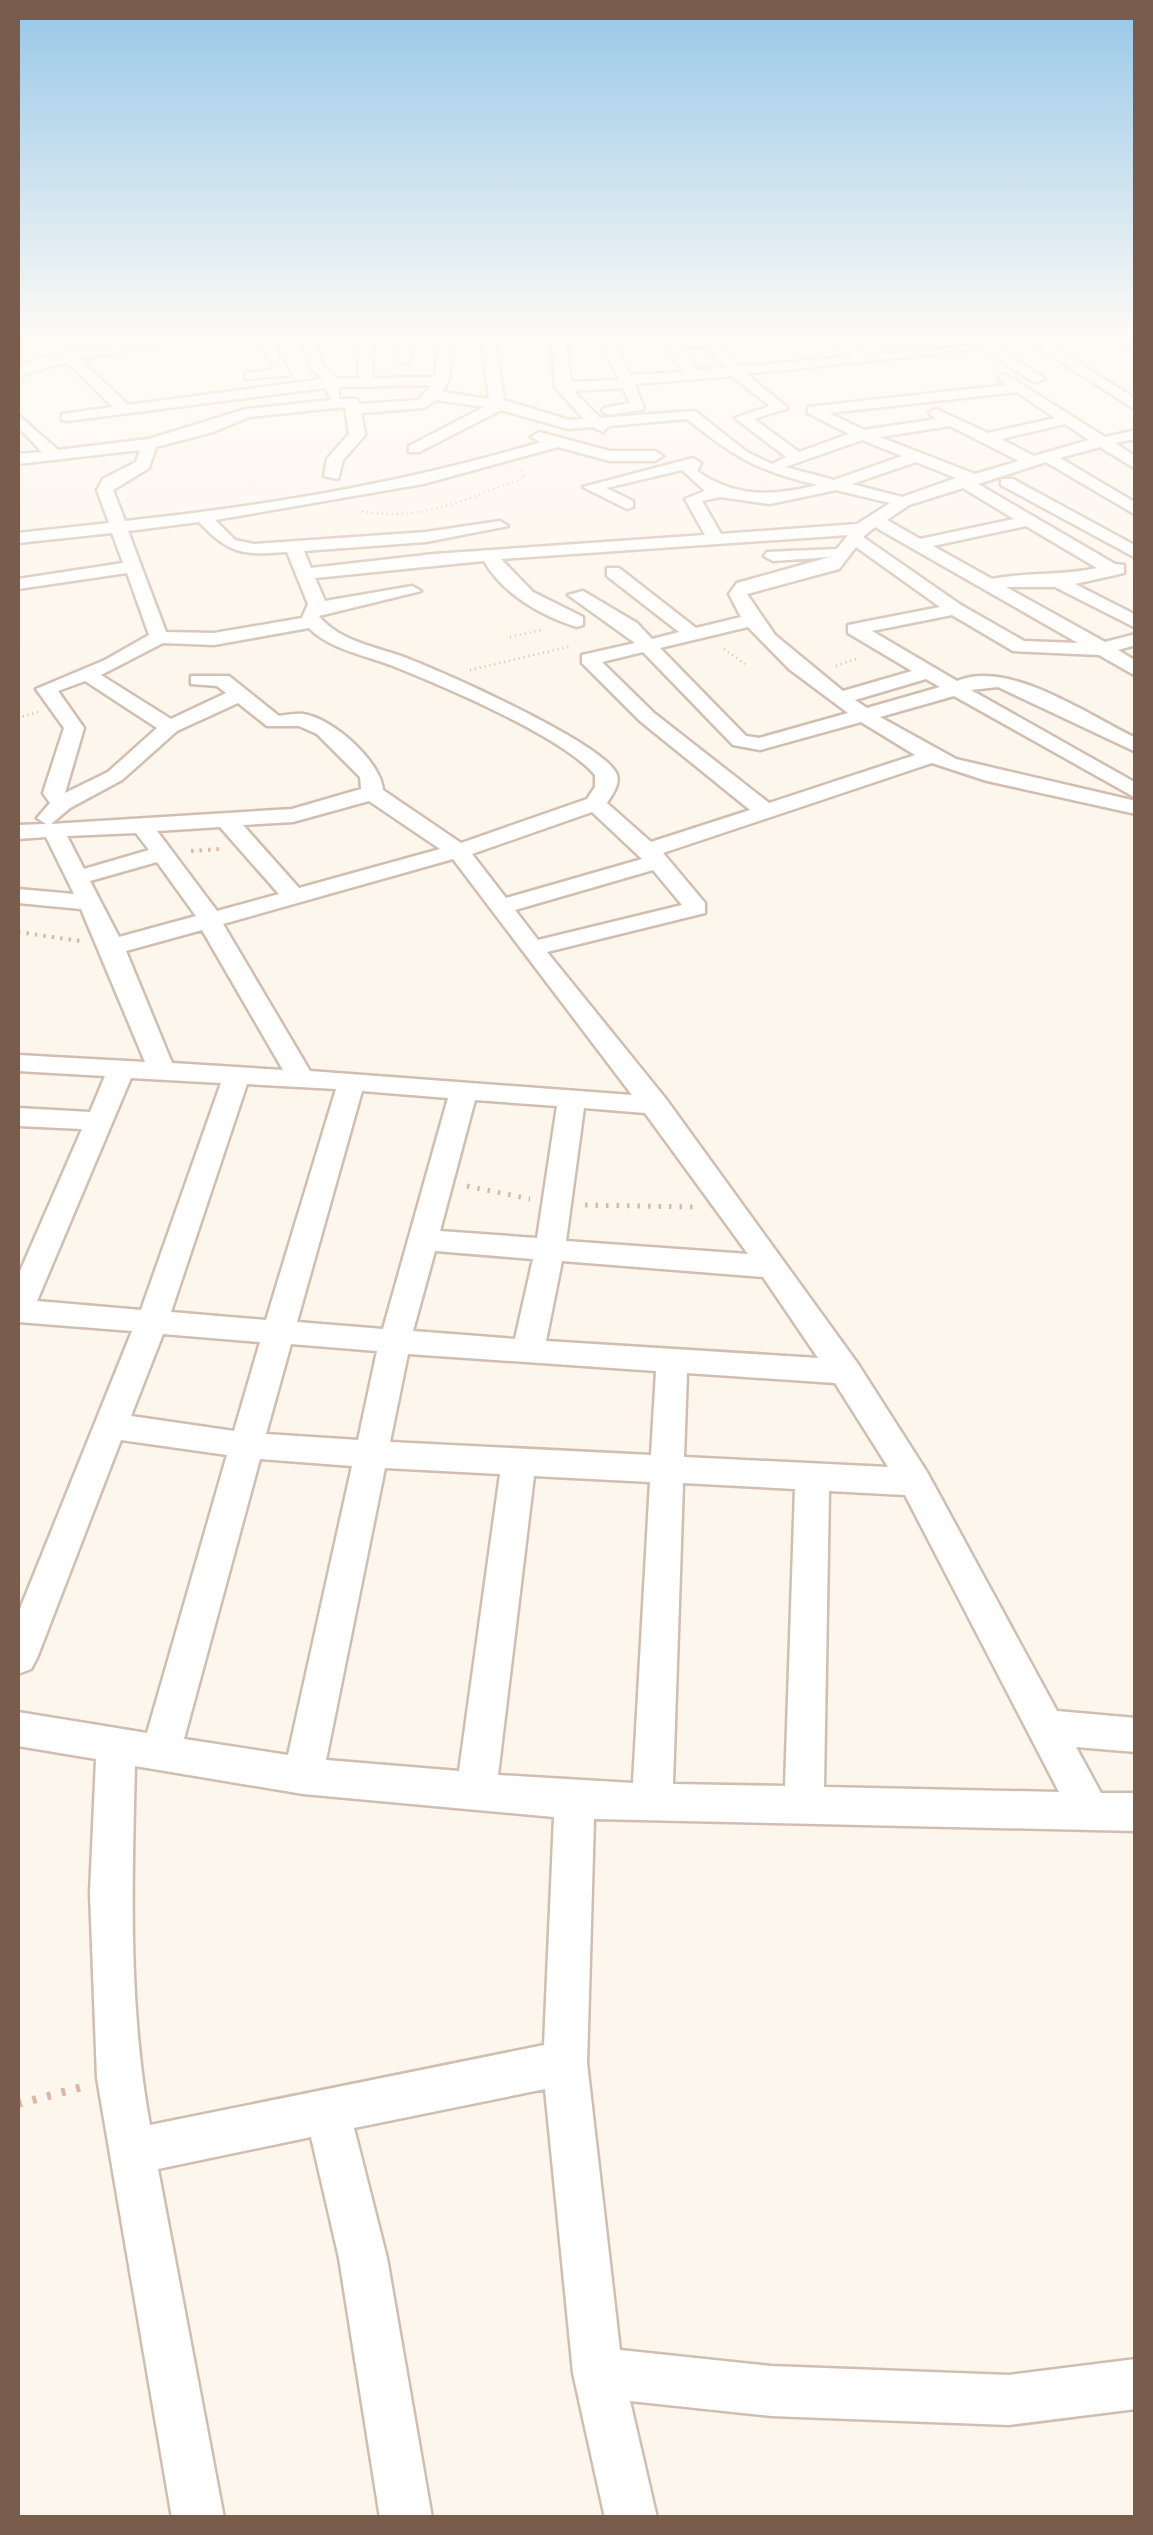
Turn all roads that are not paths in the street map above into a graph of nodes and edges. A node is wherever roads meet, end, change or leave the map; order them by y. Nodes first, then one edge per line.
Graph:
1 (50, 453) edge
2 (146, 453) edge
3 (341, 453) edge
4 (519, 453) edge
5 (599, 453) edge
6 (638, 453) edge
7 (726, 453) edge
8 (742, 453) edge
9 (791, 453) edge
10 (811, 453) edge
11 (907, 453) edge
12 (1026, 453) edge
13 (1056, 453) edge
14 (1084, 453) edge
15 (642, 456) junction
16 (916, 457) junction
17 (700, 458) junction
18 (798, 458) junction
19 (1040, 458) junction
20 (18, 459) edge
21 (768, 468) junction
22 (991, 473) junction
23 (332, 476) dead end
24 (792, 476) junction
25 (967, 480) junction
26 (1136, 484) edge
27 (825, 488) junction
28 (718, 492) junction
29 (903, 502) junction
30 (627, 504) dead end
31 (1136, 510) edge
32 (203, 517) junction
33 (1032, 520) junction
34 (118, 526) junction
35 (500, 526) dead end
36 (1087, 527) junction
37 (818, 530) junction
38 (859, 534) junction
39 (752, 536) junction
40 (426, 537) junction
41 (18, 538) edge
42 (716, 540) junction
43 (918, 544) junction
44 (293, 545) junction
45 (1136, 553) edge
46 (490, 556) junction
47 (773, 556) junction
48 (434, 559) junction
49 (1136, 565) edge
50 (131, 566) junction
51 (1112, 570) junction
52 (613, 572) dead end
53 (306, 574) junction
54 (795, 575) junction
55 (1060, 582) junction
56 (18, 584) edge
57 (990, 584) junction
58 (412, 591) dead end
59 (577, 594) dead end
60 (955, 609) junction
61 (314, 615) junction
62 (577, 621) road end
63 (750, 621) junction
64 (1136, 623) edge
65 (690, 632) junction
66 (159, 637) junction
67 (1136, 639) edge
68 (644, 644) junction
69 (1103, 649) junction
70 (1136, 670) edge
71 (926, 673) junction
72 (87, 674) junction
73 (198, 680) dead end
74 (956, 689) junction
75 (240, 694) junction
76 (841, 698) junction
77 (870, 716) junction
78 (170, 728) junction
79 (1136, 746) edge
80 (932, 756) junction
81 (1136, 792) edge
82 (372, 793) junction
83 (62, 802) junction
84 (594, 804) junction
85 (1136, 808) edge
86 (766, 812) junction
87 (227, 821) junction
88 (142, 826) junction
89 (36, 831) edge
90 (458, 851) junction
91 (160, 854) junction
92 (652, 856) junction
93 (77, 878) junction
94 (18, 896) edge
95 (295, 898) junction
96 (91, 903) junction
97 (501, 907) junction
98 (210, 922) junction
99 (112, 947) junction
100 (532, 949) junction
101 (18, 1063) edge
102 (121, 1071) junction
103 (162, 1072) junction
104 (237, 1076) junction
105 (303, 1081) junction
106 (353, 1082) junction
107 (464, 1090) junction
108 (571, 1100) junction
109 (656, 1104) junction
110 (18, 1117) edge
111 (97, 1122) junction
112 (423, 1240) junction
113 (548, 1250) junction
114 (773, 1267) junction
115 (18, 1310) edge
116 (153, 1319) junction
117 (280, 1332) junction
118 (395, 1341) junction
119 (528, 1352) junction
120 (672, 1360) junction
121 (847, 1372) junction
122 (108, 1426) junction
123 (245, 1444) junction
124 (373, 1454) junction
125 (519, 1460) junction
126 (664, 1468) junction
127 (812, 1474) junction
128 (915, 1482) junction
129 (18, 1658) edge
130 (1046, 1726) junction
131 (18, 1729) edge
132 (1136, 1735) edge
133 (138, 1750) junction
134 (304, 1776) junction
135 (476, 1792) junction
136 (576, 1800) junction
137 (652, 1803) junction
138 (804, 1804) junction
139 (1088, 1809) junction
140 (1136, 1812) edge
141 (565, 2062) junction
142 (328, 2113) junction
143 (133, 2151) junction
144 (598, 2373) junction
145 (1136, 2384) edge
146 (198, 2518) edge
147 (406, 2518) edge
148 (631, 2518) edge

1 - 20 street
2 - 34 street
3 - 23 street
4 - 32 street
5 - 15 street
6 - 15 street
7 - 17 street
8 - 21 street
9 - 18 street
10 - 18 street
11 - 16 street
12 - 19 street
13 - 19 street
14 - 26 street
15 - 17 street
16 - 25 street
16 - 27 street
17 - 28 street
17 - 30 street
18 - 21 street
19 - 22 street
19 - 31 street
21 - 24 street
22 - 25 street
22 - 36 street
24 - 27 street
24 - 28 street
25 - 29 street
25 - 33 street
27 - 28 street
27 - 29 street
27 - 37 street
28 - 42 street
29 - 38 street
31 - 36 street
32 - 34 street
32 - 44 street
33 - 43 street
33 - 51 street
34 - 41 street
34 - 50 street
35 - 40 street
36 - 45 street
37 - 38 street
37 - 39 street
38 - 43 street
38 - 47 street
38 - 54 street
38 - 60 street
39 - 42 street
39 - 47 street
40 - 44 street
40 - 48 street
42 - 46 street
43 - 57 street
44 - 53 street
46 - 48 street
46 - 62 street
47 - 54 street
48 - 53 street
49 - 51 street
50 - 56 street
50 - 66 street
51 - 55 street
52 - 65 street
53 - 61 street
54 - 63 street
55 - 57 street
55 - 64 street
57 - 69 street
58 - 61 street
59 - 68 street
60 - 69 street
60 - 71 street
61 - 66 street
61 - 84 street
63 - 65 street
63 - 76 street
65 - 68 street
66 - 72 street
67 - 69 street
68 - 77 street
68 - 86 street
69 - 70 street
71 - 74 street
71 - 76 street
72 - 78 street
72 - 83 street
73 - 75 street
74 - 77 street
74 - 79 street
74 - 81 street
75 - 78 street
75 - 82 street
76 - 77 street
77 - 80 street
78 - 83 street
80 - 85 street
80 - 86 street
82 - 87 street
82 - 90 street
83 - 89 street
84 - 90 street
84 - 92 street
86 - 92 street
87 - 88 street
87 - 95 street
88 - 89 street
88 - 91 street
89 - 93 street
90 - 95 street
90 - 97 street
91 - 93 street
91 - 98 street
92 - 97 street
92 - 100 street
93 - 96 street
94 - 96 street
95 - 98 street
96 - 99 street
97 - 100 street
98 - 99 street
98 - 105 street
99 - 103 street
100 - 109 street
101 - 102 street
102 - 103 street
102 - 111 street
103 - 104 street
104 - 105 street
104 - 116 street
105 - 106 street
106 - 107 street
106 - 117 street
107 - 108 street
107 - 112 street
108 - 109 street
108 - 113 street
109 - 114 street
110 - 111 street
111 - 115 street
112 - 113 street
112 - 118 street
113 - 114 street
113 - 119 street
114 - 121 street
115 - 116 street
116 - 117 street
116 - 122 street
117 - 118 street
117 - 123 street
118 - 119 street
118 - 124 street
119 - 120 street
120 - 121 street
120 - 126 street
121 - 128 street
122 - 123 street
122 - 129 street
123 - 124 street
123 - 133 street
124 - 125 street
124 - 134 street
125 - 126 street
125 - 135 street
126 - 127 street
126 - 137 street
127 - 128 street
127 - 138 street
128 - 130 street
130 - 132 street
130 - 139 street
131 - 133 street
133 - 134 street
133 - 143 street
134 - 135 street
135 - 136 street
136 - 137 street
136 - 141 street
137 - 138 street
138 - 139 street
139 - 140 street
141 - 142 street
141 - 144 street
142 - 143 street
142 - 147 street
143 - 146 street
144 - 145 street
144 - 148 street

